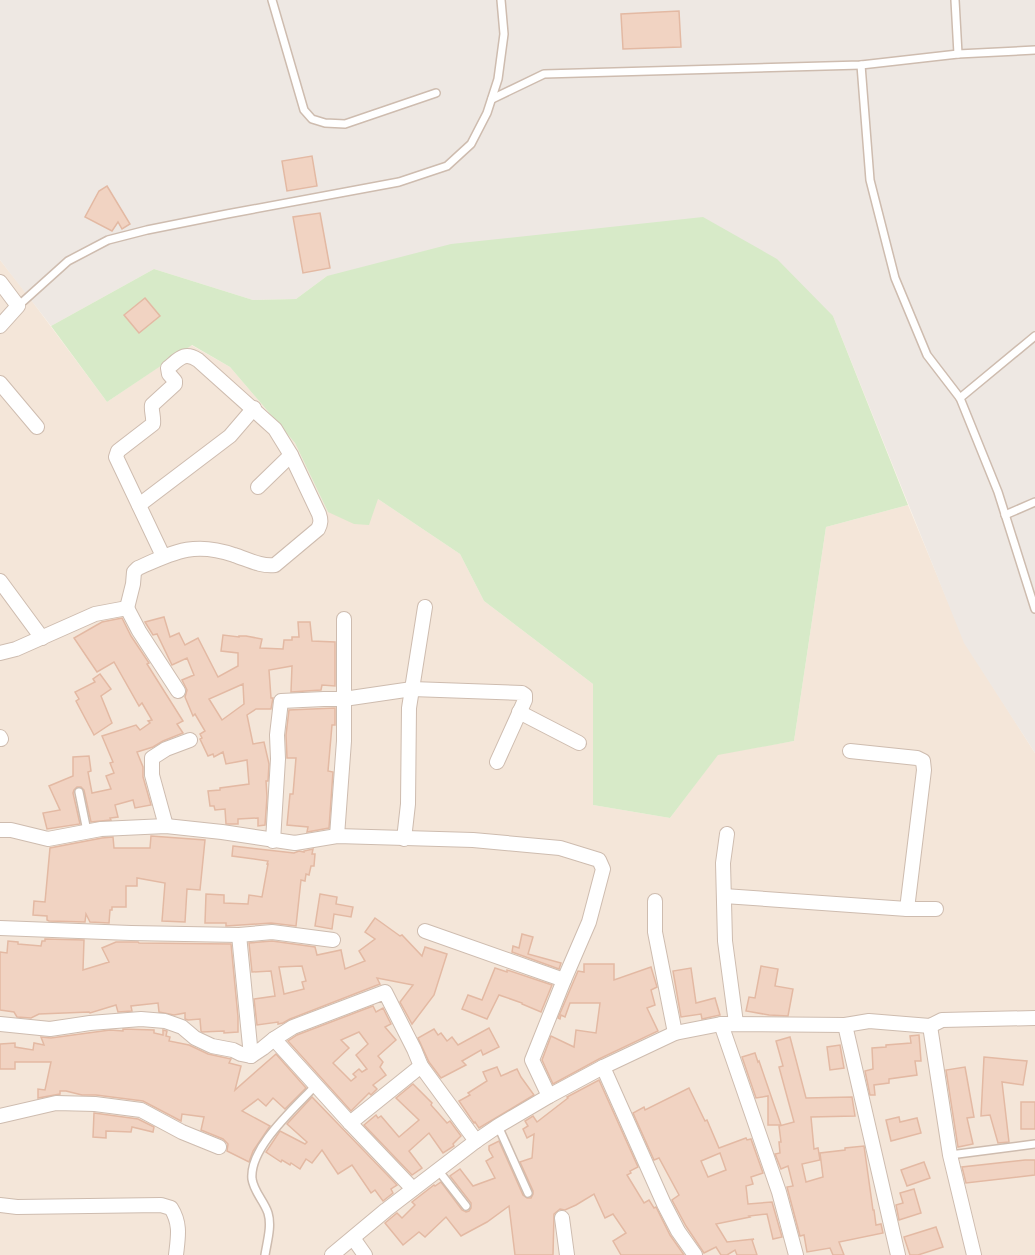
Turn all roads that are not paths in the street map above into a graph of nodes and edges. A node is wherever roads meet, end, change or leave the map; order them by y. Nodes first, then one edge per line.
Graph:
1 (272, 0) edge
2 (501, 0) edge
3 (955, 0) edge
4 (1035, 50) edge
5 (958, 54) junction
6 (861, 65) junction
7 (436, 93) dead end
8 (492, 99) junction
9 (0, 282) edge
10 (18, 306) junction
11 (0, 326) edge
12 (1035, 336) edge
13 (0, 383) edge
14 (960, 398) junction
15 (254, 408) junction
16 (36, 427) dead end
17 (291, 455) junction
18 (258, 488) dead end
19 (1035, 502) edge
20 (139, 505) junction
21 (1005, 515) junction
22 (164, 556) junction
23 (0, 581) edge
24 (425, 607) dead end
25 (127, 608) junction
26 (1035, 609) edge
27 (344, 619) dead end
28 (42, 638) junction
29 (0, 653) edge
30 (412, 689) junction
31 (178, 691) dead end
32 (344, 699) junction
33 (519, 712) junction
34 (190, 740) dead end
35 (579, 743) dead end
36 (849, 751) dead end
37 (496, 762) dead end
38 (79, 792) dead end
39 (166, 826) junction
40 (0, 830) edge
41 (87, 831) junction
42 (727, 834) dead end
43 (337, 836) junction
44 (404, 839) junction
45 (273, 841) junction
46 (724, 896) junction
47 (655, 901) dead end
48 (907, 909) junction
49 (936, 909) dead end
50 (0, 928) edge
51 (424, 932) dead end
52 (238, 935) junction
53 (333, 940) dead end
54 (564, 980) junction
55 (1035, 1018) edge
56 (736, 1023) junction
57 (0, 1024) edge
58 (721, 1024) junction
59 (845, 1025) junction
60 (930, 1026) junction
61 (675, 1033) junction
62 (274, 1039) junction
63 (251, 1056) junction
64 (421, 1066) junction
65 (603, 1067) junction
66 (316, 1085) junction
67 (549, 1096) junction
68 (0, 1116) edge
69 (350, 1123) junction
70 (498, 1126) junction
71 (476, 1141) junction
72 (1035, 1144) edge
73 (219, 1147) dead end
74 (950, 1155) junction
75 (438, 1170) junction
76 (413, 1189) junction
77 (528, 1192) dead end
78 (0, 1205) edge
79 (466, 1206) dead end
80 (562, 1218) dead end
81 (353, 1238) junction
82 (176, 1255) edge
83 (266, 1255) edge
84 (332, 1255) edge
85 (365, 1255) edge
86 (567, 1255) edge
87 (695, 1255) edge
88 (796, 1255) edge
89 (898, 1255) edge
90 (974, 1255) edge

1 - 7 lane
2 - 8 lane
3 - 5 lane
4 - 5 lane
5 - 6 lane
6 - 8 lane
6 - 14 lane
8 - 10 lane
9 - 10 street
10 - 11 street
12 - 14 lane
13 - 16 street
14 - 21 lane
15 - 17 street
15 - 20 street
15 - 20 street
17 - 18 street
17 - 22 street
19 - 21 lane
20 - 22 street
21 - 26 lane
22 - 25 street
23 - 28 street
24 - 30 street
25 - 28 street
25 - 31 street
27 - 32 street
28 - 29 street
30 - 32 street
30 - 33 street
30 - 44 street
32 - 43 street
32 - 45 street
33 - 35 street
33 - 37 street
34 - 39 street
36 - 48 street
38 - 41 lane
39 - 41 street
39 - 45 street
40 - 41 street
42 - 46 street
43 - 44 street
43 - 45 street
44 - 54 street
46 - 48 street
46 - 56 street
47 - 61 street
48 - 49 street
50 - 52 street
51 - 54 street
52 - 53 street
52 - 63 street
54 - 67 street
55 - 60 street
56 - 58 street
56 - 59 street
57 - 63 street
58 - 61 street
58 - 88 street
59 - 60 street
59 - 89 street
60 - 74 street
61 - 65 street
62 - 63 street
62 - 64 street
62 - 66 street
64 - 69 street
64 - 71 street
65 - 67 street
65 - 87 street
66 - 69 street
66 - 83 lane
67 - 70 street
68 - 73 street
69 - 76 street
70 - 71 street
70 - 77 lane
71 - 75 street
72 - 74 lane
74 - 90 street
75 - 76 street
75 - 79 lane
76 - 81 street
78 - 82 street
80 - 86 street
81 - 84 street
81 - 85 street

